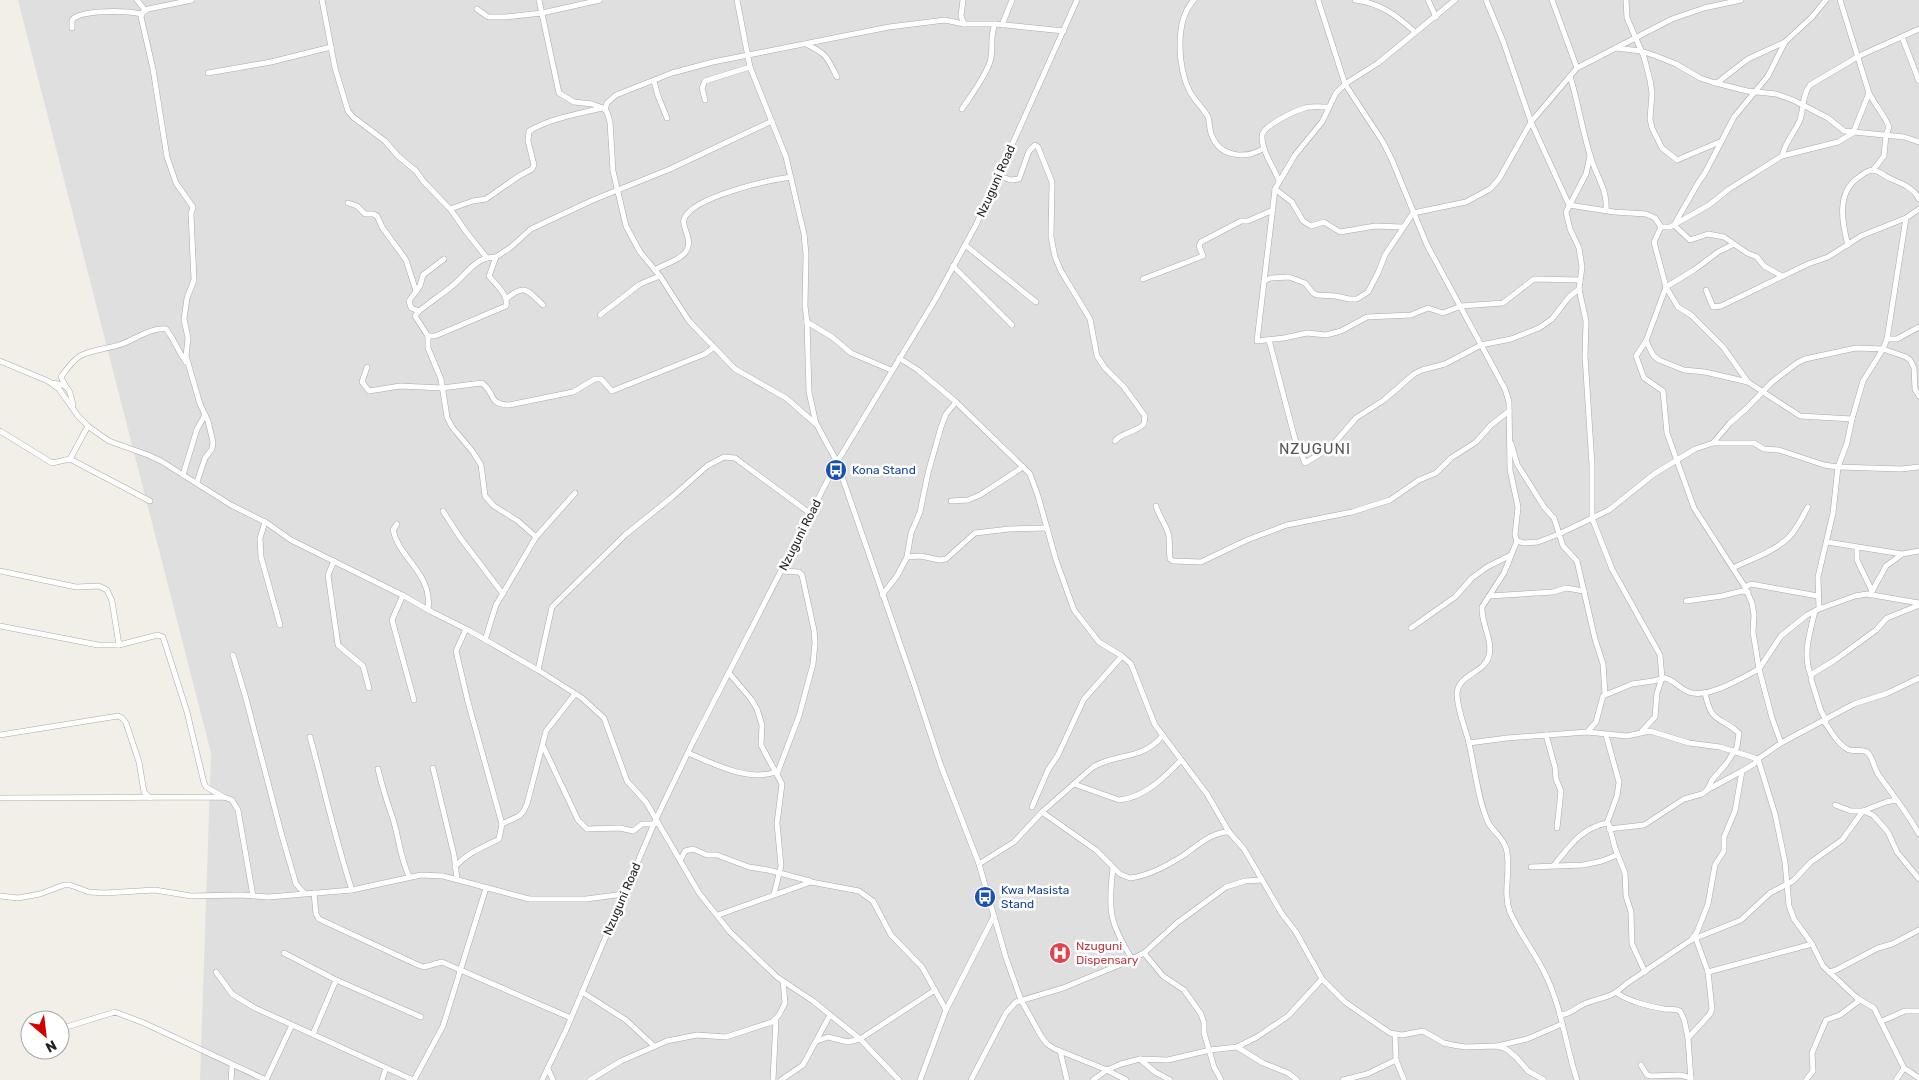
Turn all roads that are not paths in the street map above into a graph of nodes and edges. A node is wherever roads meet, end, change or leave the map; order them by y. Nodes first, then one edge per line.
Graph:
1 (137, 0) edge
2 (192, 0) edge
3 (322, 0) edge
4 (540, 0) edge
5 (600, 0) edge
6 (737, 0) edge
7 (962, 0) edge
8 (1012, 0) edge
9 (1077, 0) edge
10 (1194, 0) edge
11 (1318, 0) edge
12 (1356, 0) edge
13 (1428, 0) edge
14 (1456, 0) edge
15 (1486, 0) edge
16 (1552, 0) edge
17 (1626, 0) edge
18 (1741, 0) edge
19 (1826, 0) edge
20 (1840, 0) edge
21 (1723, 2) edge
22 (477, 9) dead end
23 (143, 12) junction
24 (542, 13) junction
25 (1436, 17) junction
26 (964, 24) junction
27 (995, 24) junction
28 (1002, 25) junction
29 (72, 28) dead end
30 (1919, 30) edge
31 (1064, 31) junction
32 (1415, 32) junction
33 (1902, 37) junction
34 (1635, 38) junction
35 (1785, 42) junction
36 (806, 44) junction
37 (331, 47) junction
38 (1616, 48) junction
39 (1641, 51) junction
40 (748, 55) junction
41 (1859, 56) junction
42 (750, 67) junction
43 (1577, 68) junction
44 (208, 73) dead end
45 (1570, 76) junction
46 (837, 77) dead end
47 (654, 81) junction
48 (1919, 81) edge
49 (1718, 82) junction
50 (1345, 84) junction
51 (1754, 91) junction
52 (1869, 93) junction
53 (705, 100) dead end
54 (1803, 104) junction
55 (1328, 107) junction
56 (604, 108) junction
57 (962, 109) dead end
58 (667, 118) dead end
59 (772, 121) junction
60 (1531, 122) junction
61 (1853, 133) junction
62 (1886, 135) junction
63 (1722, 140) junction
64 (1919, 142) edge
65 (1264, 148) junction
66 (1590, 156) junction
67 (1782, 156) junction
68 (1873, 170) junction
69 (998, 176) junction
70 (791, 177) junction
71 (1279, 181) junction
72 (617, 189) junction
73 (1276, 189) junction
74 (1919, 198) edge
75 (348, 203) dead end
76 (1569, 205) junction
77 (450, 209) junction
78 (1919, 209) edge
79 (1273, 210) junction
80 (1606, 210) junction
81 (1413, 213) junction
82 (1906, 218) junction
83 (1674, 225) junction
84 (1402, 227) junction
85 (1662, 227) junction
86 (1734, 244) junction
87 (965, 245) junction
88 (1848, 245) junction
89 (496, 257) junction
90 (487, 258) junction
91 (444, 260) dead end
92 (953, 266) junction
93 (655, 270) junction
94 (660, 276) junction
95 (1782, 276) junction
96 (1143, 279) dead end
97 (1580, 280) junction
98 (1264, 281) junction
99 (1666, 287) junction
100 (1579, 289) junction
101 (1706, 290) dead end
102 (416, 291) junction
103 (506, 299) junction
104 (1036, 302) dead end
105 (543, 305) dead end
106 (1461, 306) junction
107 (419, 311) junction
108 (600, 315) dead end
109 (808, 322) junction
110 (1012, 325) dead end
111 (1919, 327) edge
112 (428, 336) junction
113 (1887, 339) junction
114 (1269, 340) junction
115 (1646, 341) junction
116 (1481, 345) junction
117 (714, 347) junction
118 (1883, 349) junction
119 (899, 358) junction
120 (0, 361) edge
121 (189, 366) junction
122 (367, 367) dead end
123 (891, 370) junction
124 (1748, 382) junction
125 (50, 383) junction
126 (66, 387) junction
127 (442, 388) junction
128 (1762, 392) junction
129 (1919, 396) edge
130 (956, 402) junction
131 (74, 408) junction
132 (1509, 411) junction
133 (205, 415) junction
134 (1852, 419) junction
135 (817, 425) junction
136 (88, 426) junction
137 (0, 431) edge
138 (1115, 441) dead end
139 (1509, 441) junction
140 (1714, 443) junction
141 (70, 459) junction
142 (1678, 460) junction
143 (837, 462) junction
144 (1023, 467) junction
145 (1838, 467) junction
146 (1919, 467) edge
147 (183, 475) junction
148 (197, 482) junction
149 (575, 493) dead end
150 (150, 501) dead end
151 (951, 501) dead end
152 (1156, 506) dead end
153 (1808, 507) dead end
154 (443, 511) dead end
155 (810, 514) junction
156 (1592, 518) junction
157 (264, 522) junction
158 (397, 524) dead end
159 (1047, 528) junction
160 (1559, 534) junction
161 (536, 537) junction
162 (1518, 541) junction
163 (1827, 542) junction
164 (1857, 548) junction
165 (1919, 551) edge
166 (1902, 554) junction
167 (1511, 555) junction
168 (907, 557) junction
169 (334, 561) junction
170 (1733, 568) junction
171 (0, 571) edge
172 (782, 571) junction
173 (1746, 589) junction
174 (1584, 591) junction
175 (1871, 593) junction
176 (503, 594) junction
177 (403, 595) junction
178 (882, 595) junction
179 (1489, 596) junction
180 (1818, 596) junction
181 (1686, 601) dead end
182 (1919, 604) edge
183 (428, 610) junction
184 (1817, 610) junction
185 (280, 625) dead end
186 (0, 626) edge
187 (1411, 628) dead end
188 (466, 629) junction
189 (485, 640) junction
190 (119, 645) junction
191 (233, 655) dead end
192 (1122, 656) junction
193 (1759, 669) junction
194 (538, 670) junction
195 (729, 673) junction
196 (1811, 676) junction
197 (1662, 678) junction
198 (1919, 678) edge
199 (369, 688) dead end
200 (1705, 693) junction
201 (575, 694) junction
202 (1605, 694) junction
203 (414, 700) dead end
204 (1825, 721) junction
205 (1642, 731) junction
206 (1587, 732) junction
207 (0, 735) edge
208 (1163, 735) junction
209 (1546, 735) junction
210 (1606, 735) junction
211 (310, 736) dead end
212 (1469, 743) junction
213 (1781, 743) junction
214 (542, 745) junction
215 (688, 752) junction
216 (1733, 752) junction
217 (1758, 759) junction
218 (1180, 760) junction
219 (433, 768) dead end
220 (378, 769) dead end
221 (1742, 771) junction
222 (777, 773) junction
223 (1074, 784) junction
224 (1707, 790) junction
225 (0, 798) edge
226 (150, 798) junction
227 (224, 798) junction
228 (1896, 800) junction
229 (1835, 805) dead end
230 (1032, 807) dead end
231 (1862, 811) junction
232 (1042, 812) junction
233 (655, 822) junction
234 (1606, 823) junction
235 (502, 824) junction
236 (1556, 828) dead end
237 (1609, 829) junction
238 (1229, 832) junction
239 (1919, 832) edge
240 (1617, 855) junction
241 (680, 859) junction
242 (979, 864) junction
243 (1554, 865) junction
244 (455, 867) junction
245 (1531, 867) dead end
246 (1113, 868) junction
247 (780, 873) junction
248 (408, 876) junction
249 (457, 879) junction
250 (1919, 879) edge
251 (1261, 880) junction
252 (811, 882) junction
253 (1787, 884) junction
254 (486, 888) junction
255 (352, 890) junction
256 (304, 893) junction
257 (314, 893) junction
258 (624, 894) junction
259 (774, 894) junction
260 (0, 896) edge
261 (253, 896) junction
262 (718, 915) junction
263 (994, 916) junction
264 (1919, 930) edge
265 (1693, 939) junction
266 (1812, 944) junction
267 (1144, 953) junction
268 (284, 954) dead end
269 (1132, 959) junction
270 (460, 968) junction
271 (216, 972) dead end
272 (1645, 972) junction
273 (1708, 972) junction
274 (1829, 972) junction
275 (1322, 979) junction
276 (336, 980) junction
277 (783, 981) junction
278 (935, 990) junction
279 (582, 992) junction
280 (1617, 993) junction
281 (1021, 1000) junction
282 (1860, 1000) junction
283 (946, 1010) junction
284 (1919, 1011) edge
285 (830, 1015) junction
286 (1560, 1015) junction
287 (421, 1017) dead end
288 (571, 1018) junction
289 (776, 1019) junction
290 (1882, 1021) junction
291 (1562, 1024) junction
292 (292, 1025) junction
293 (70, 1026) edge
294 (313, 1034) junction
295 (1395, 1035) junction
296 (1688, 1038) junction
297 (860, 1039) junction
298 (817, 1041) junction
299 (654, 1046) junction
300 (1497, 1046) junction
301 (1237, 1047) junction
302 (1210, 1050) junction
303 (1060, 1051) junction
304 (1140, 1059) junction
305 (1396, 1060) junction
306 (232, 1066) junction
307 (1640, 1066) dead end
308 (386, 1068) junction
309 (548, 1068) junction
310 (1904, 1068) junction
311 (1107, 1070) junction
312 (1919, 1078) edge
313 (1691, 1079) edge
314 (231, 1080) edge
315 (266, 1080) edge
316 (382, 1080) edge
317 (413, 1080) edge
318 (542, 1080) edge
319 (553, 1080) edge
320 (590, 1080) edge
321 (773, 1080) edge
322 (781, 1080) edge
323 (898, 1080) edge
324 (920, 1080) edge
325 (971, 1080) edge
326 (1067, 1080) edge
327 (1093, 1080) edge
328 (1126, 1080) edge
329 (1170, 1080) edge
330 (1221, 1080) edge
331 (1297, 1080) edge
332 (1343, 1080) edge
333 (1404, 1080) edge
334 (1544, 1080) edge
335 (1577, 1080) edge
336 (1806, 1080) edge
337 (1896, 1080) edge

1 - 23 street
2 - 23 street
3 - 37 street
4 - 24 street
5 - 24 street
6 - 40 street
7 - 26 street
8 - 28 street
9 - 31 street, Nzuguni Road
10 - 65 street
11 - 50 street
12 - 32 street
13 - 25 street
14 - 25 street
15 - 60 street
16 - 43 street
17 - 34 street
18 - 21 street
19 - 35 street
20 - 41 street
21 - 34 street
22 - 24 street
23 - 29 street
23 - 121 street
24 - 56 street
25 - 32 street
26 - 27 street
26 - 36 street
27 - 28 street
27 - 57 street
28 - 31 street
30 - 33 street
31 - 69 street, Nzuguni Road
32 - 50 street
33 - 41 street
33 - 48 street
34 - 38 street
34 - 39 street
35 - 49 street
35 - 51 street
36 - 40 street
36 - 46 street
37 - 44 street
37 - 77 street
38 - 39 street
38 - 43 street
39 - 49 street
39 - 63 street
40 - 42 street
40 - 47 street
41 - 52 street
41 - 54 street
42 - 53 street
42 - 59 street
43 - 45 street
45 - 60 street
45 - 66 street
47 - 56 street
47 - 58 street
49 - 51 street
50 - 55 street
50 - 81 street
51 - 54 street
51 - 63 street
52 - 61 street
52 - 62 street
54 - 61 street
54 - 67 street
55 - 65 street
55 - 71 street
56 - 72 street
56 - 77 street
59 - 70 street
59 - 72 street
60 - 76 street
60 - 81 street
61 - 62 street
61 - 67 street
62 - 64 street
62 - 68 street
63 - 83 street
65 - 71 street
66 - 76 street
66 - 80 street
67 - 83 street
68 - 74 street
68 - 88 street
69 - 87 street, Nzuguni Road
69 - 138 street
70 - 93 street
70 - 109 street
71 - 73 street
72 - 89 street
72 - 93 street
73 - 79 street
73 - 84 street
75 - 102 street
76 - 80 street
76 - 97 street
77 - 90 street
78 - 82 street
79 - 96 street
79 - 98 street
80 - 85 street
81 - 84 street
81 - 106 street
82 - 88 street
82 - 113 street
83 - 85 street
83 - 86 street
84 - 98 street
85 - 99 street
86 - 95 street
86 - 99 street
87 - 92 street, Nzuguni Road
87 - 104 street
88 - 95 street
89 - 90 street
89 - 103 street
90 - 107 street
91 - 102 street
92 - 110 street
92 - 119 street, Nzuguni Road
93 - 94 street
94 - 108 street
94 - 117 street
95 - 101 street
97 - 100 street
97 - 106 street
98 - 114 street
99 - 115 street
99 - 124 street
100 - 116 street
100 - 156 street
102 - 107 street
103 - 105 street
103 - 112 street
106 - 114 street
106 - 116 street
107 - 112 street
109 - 123 street
109 - 135 street
111 - 113 street
112 - 127 street
113 - 118 street
114 - 116 street
115 - 124 street
115 - 142 street
116 - 132 street
117 - 127 street
117 - 135 street
118 - 128 street
118 - 129 street
118 - 134 street
119 - 123 street, Nzuguni Road
119 - 130 street
120 - 125 street
121 - 126 street
121 - 133 street
122 - 127 street
123 - 143 street, Nzuguni Road
124 - 128 street
125 - 126 street
125 - 131 street
126 - 131 street
127 - 161 street
128 - 134 street
128 - 140 street
130 - 144 street
130 - 168 street
131 - 136 street
132 - 139 street
132 - 152 street
133 - 147 street
133 - 148 street
134 - 145 street
135 - 143 street
136 - 141 street
136 - 147 street
137 - 141 street
139 - 160 street
139 - 162 street
140 - 142 street
140 - 145 street
141 - 150 street
142 - 156 street
142 - 170 street
143 - 155 street, Nzuguni Road
143 - 178 street
144 - 151 street
144 - 159 street
145 - 146 street
145 - 163 street
147 - 148 street
148 - 157 street
149 - 161 street
153 - 170 street
154 - 176 street
155 - 172 street, Nzuguni Road
155 - 194 street
156 - 160 street
156 - 197 street
157 - 169 street
157 - 185 street
158 - 183 street
159 - 168 street
159 - 192 street
160 - 162 street
160 - 174 street
161 - 176 street
162 - 167 street
163 - 164 street
163 - 180 street
164 - 166 street
164 - 175 street
165 - 166 street
166 - 175 street
167 - 179 street
167 - 187 street
168 - 178 street
169 - 177 street
169 - 199 street
170 - 173 street
171 - 190 street
172 - 195 street, Nzuguni Road
172 - 222 street
173 - 180 street
173 - 181 street
173 - 193 street
174 - 179 street
174 - 202 street
175 - 182 street
175 - 184 street
176 - 189 street
177 - 183 street
177 - 203 street
178 - 242 street
179 - 212 street
180 - 184 street
182 - 196 street
183 - 188 street
184 - 193 street
184 - 196 street
186 - 190 street
188 - 189 street
188 - 235 street
189 - 194 street
190 - 227 street
191 - 256 street
192 - 208 street
192 - 230 street
193 - 200 street
193 - 213 street
194 - 201 street
195 - 215 street, Nzuguni Road
195 - 222 street
196 - 204 street
197 - 200 street
197 - 202 street
197 - 205 street
198 - 204 street
200 - 216 street
201 - 214 street
201 - 233 street
202 - 206 street
204 - 213 street
204 - 228 street
205 - 210 street
205 - 216 street
206 - 209 street
206 - 210 street
207 - 226 street
208 - 218 street
208 - 223 street
209 - 212 street
209 - 236 street
210 - 234 street
211 - 255 street
212 - 286 street
213 - 217 street
214 - 233 street
214 - 235 street
215 - 222 street
215 - 233 street, Nzuguni Road
216 - 217 street
216 - 224 street
217 - 221 street
217 - 253 street
218 - 223 street
218 - 238 street
219 - 244 street
220 - 248 street
221 - 224 street
221 - 265 street
222 - 247 street
223 - 232 street
224 - 237 street
225 - 226 street
226 - 227 street
227 - 261 street
228 - 231 street
228 - 239 street
229 - 231 street
231 - 250 street
231 - 253 street
232 - 242 street
232 - 246 street
233 - 241 street
233 - 258 street, Nzuguni Road
234 - 237 street
234 - 243 street
235 - 244 street
237 - 240 street
238 - 246 street
238 - 251 street
240 - 243 street
240 - 272 street
241 - 247 street
241 - 262 street
242 - 263 street
243 - 245 street
244 - 249 street
246 - 269 street
247 - 252 street
247 - 259 street
248 - 249 street
248 - 255 street
249 - 254 street
251 - 267 street
251 - 275 street
252 - 259 street
252 - 278 street
253 - 265 street
253 - 266 street
254 - 258 street
254 - 270 street
255 - 257 street
256 - 257 street
256 - 261 street
257 - 270 street
258 - 279 street, Nzuguni Road
259 - 262 street
260 - 261 street
262 - 277 street
263 - 281 street
263 - 283 street
264 - 274 street
265 - 272 street
265 - 273 street
266 - 273 street
266 - 274 street
267 - 269 street
267 - 302 street
268 - 276 street
269 - 281 street
270 - 288 street
270 - 317 street
271 - 292 street
272 - 280 street
273 - 296 street
274 - 282 street
275 - 295 street
275 - 301 street
276 - 287 street
276 - 294 street
277 - 285 street
277 - 289 street
278 - 283 street
278 - 297 street
279 - 288 street, Nzuguni Road
279 - 299 street
280 - 286 street
280 - 296 street
281 - 303 street
281 - 325 street
282 - 290 street
282 - 336 street
283 - 324 street
284 - 290 street
285 - 297 street
285 - 298 street
286 - 291 street
288 - 309 street, Nzuguni Road
289 - 299 street
289 - 321 street
290 - 310 street
291 - 300 street
291 - 335 street
292 - 294 street
292 - 315 street
293 - 306 street
294 - 308 street
295 - 300 street
295 - 305 street
296 - 313 street
297 - 298 street
297 - 323 street
298 - 322 street
299 - 320 street
300 - 334 street
301 - 302 street
301 - 331 street
302 - 304 street
302 - 330 street
303 - 311 street
303 - 326 street
304 - 311 street
304 - 329 street
305 - 332 street
305 - 333 street
306 - 314 street
306 - 315 street
307 - 313 street
308 - 316 street
308 - 317 street
309 - 318 street, Nzuguni Road
309 - 319 street
310 - 312 street
310 - 337 street
311 - 327 street
311 - 328 street

